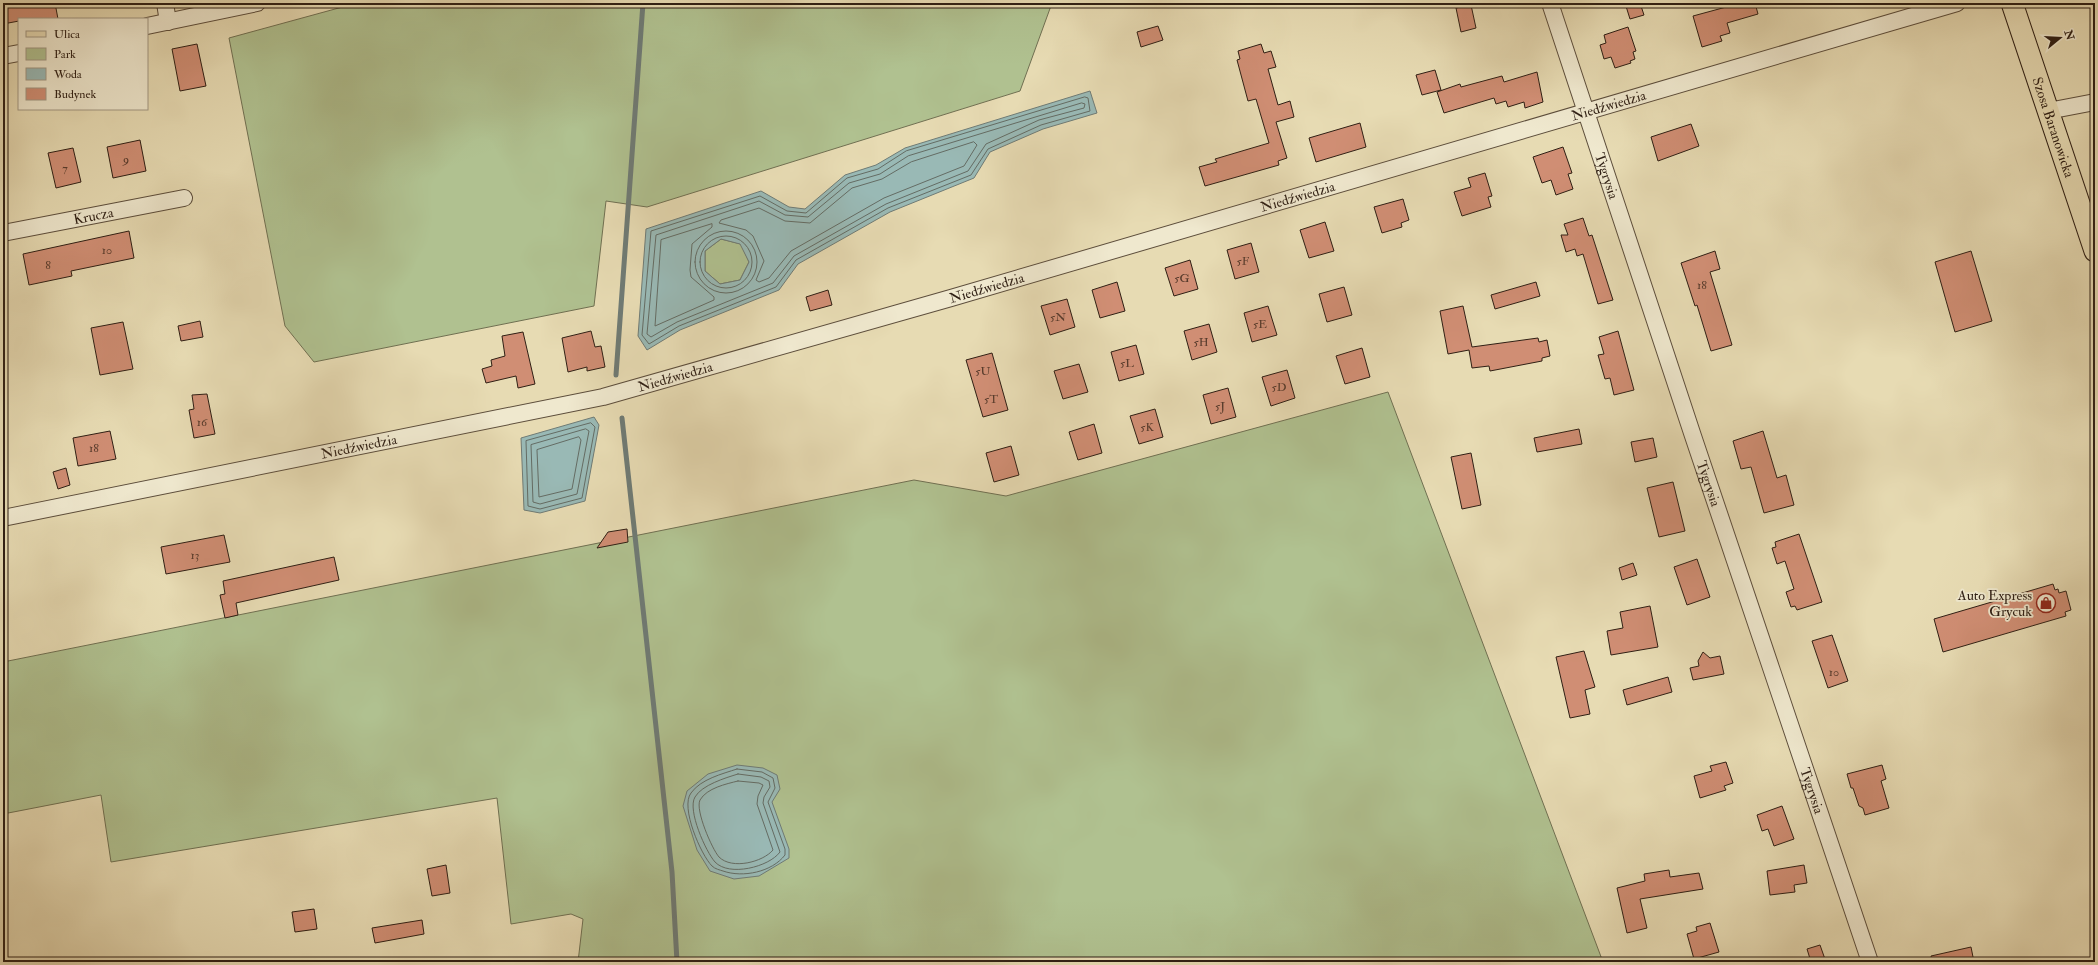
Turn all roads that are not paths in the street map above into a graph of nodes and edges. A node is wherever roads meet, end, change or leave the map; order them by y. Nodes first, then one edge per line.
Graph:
1 (165, 3) edge
2 (256, 3) edge
3 (1550, 3) edge
4 (1957, 3) edge
5 (2012, 3) edge
6 (168, 22) junction
7 (148, 26) edge
8 (18, 53) edge
9 (3, 56) edge
10 (2095, 102) edge
11 (1587, 110) junction
12 (2048, 111) junction
13 (184, 198) dead end
14 (3, 233) edge
15 (2095, 251) edge
16 (3, 518) edge
17 (1870, 962) edge

1 - 6 street
2 - 6 street
3 - 11 street, Tygrysia
4 - 11 street, Niedźwiedzia
5 - 12 main road, Szosa Baranowicka
6 - 7 street
8 - 9 street
10 - 12 street
11 - 16 street, Niedźwiedzia
11 - 17 street, Tygrysia
12 - 15 main road, Szosa Baranowicka
13 - 14 street, Krucza

